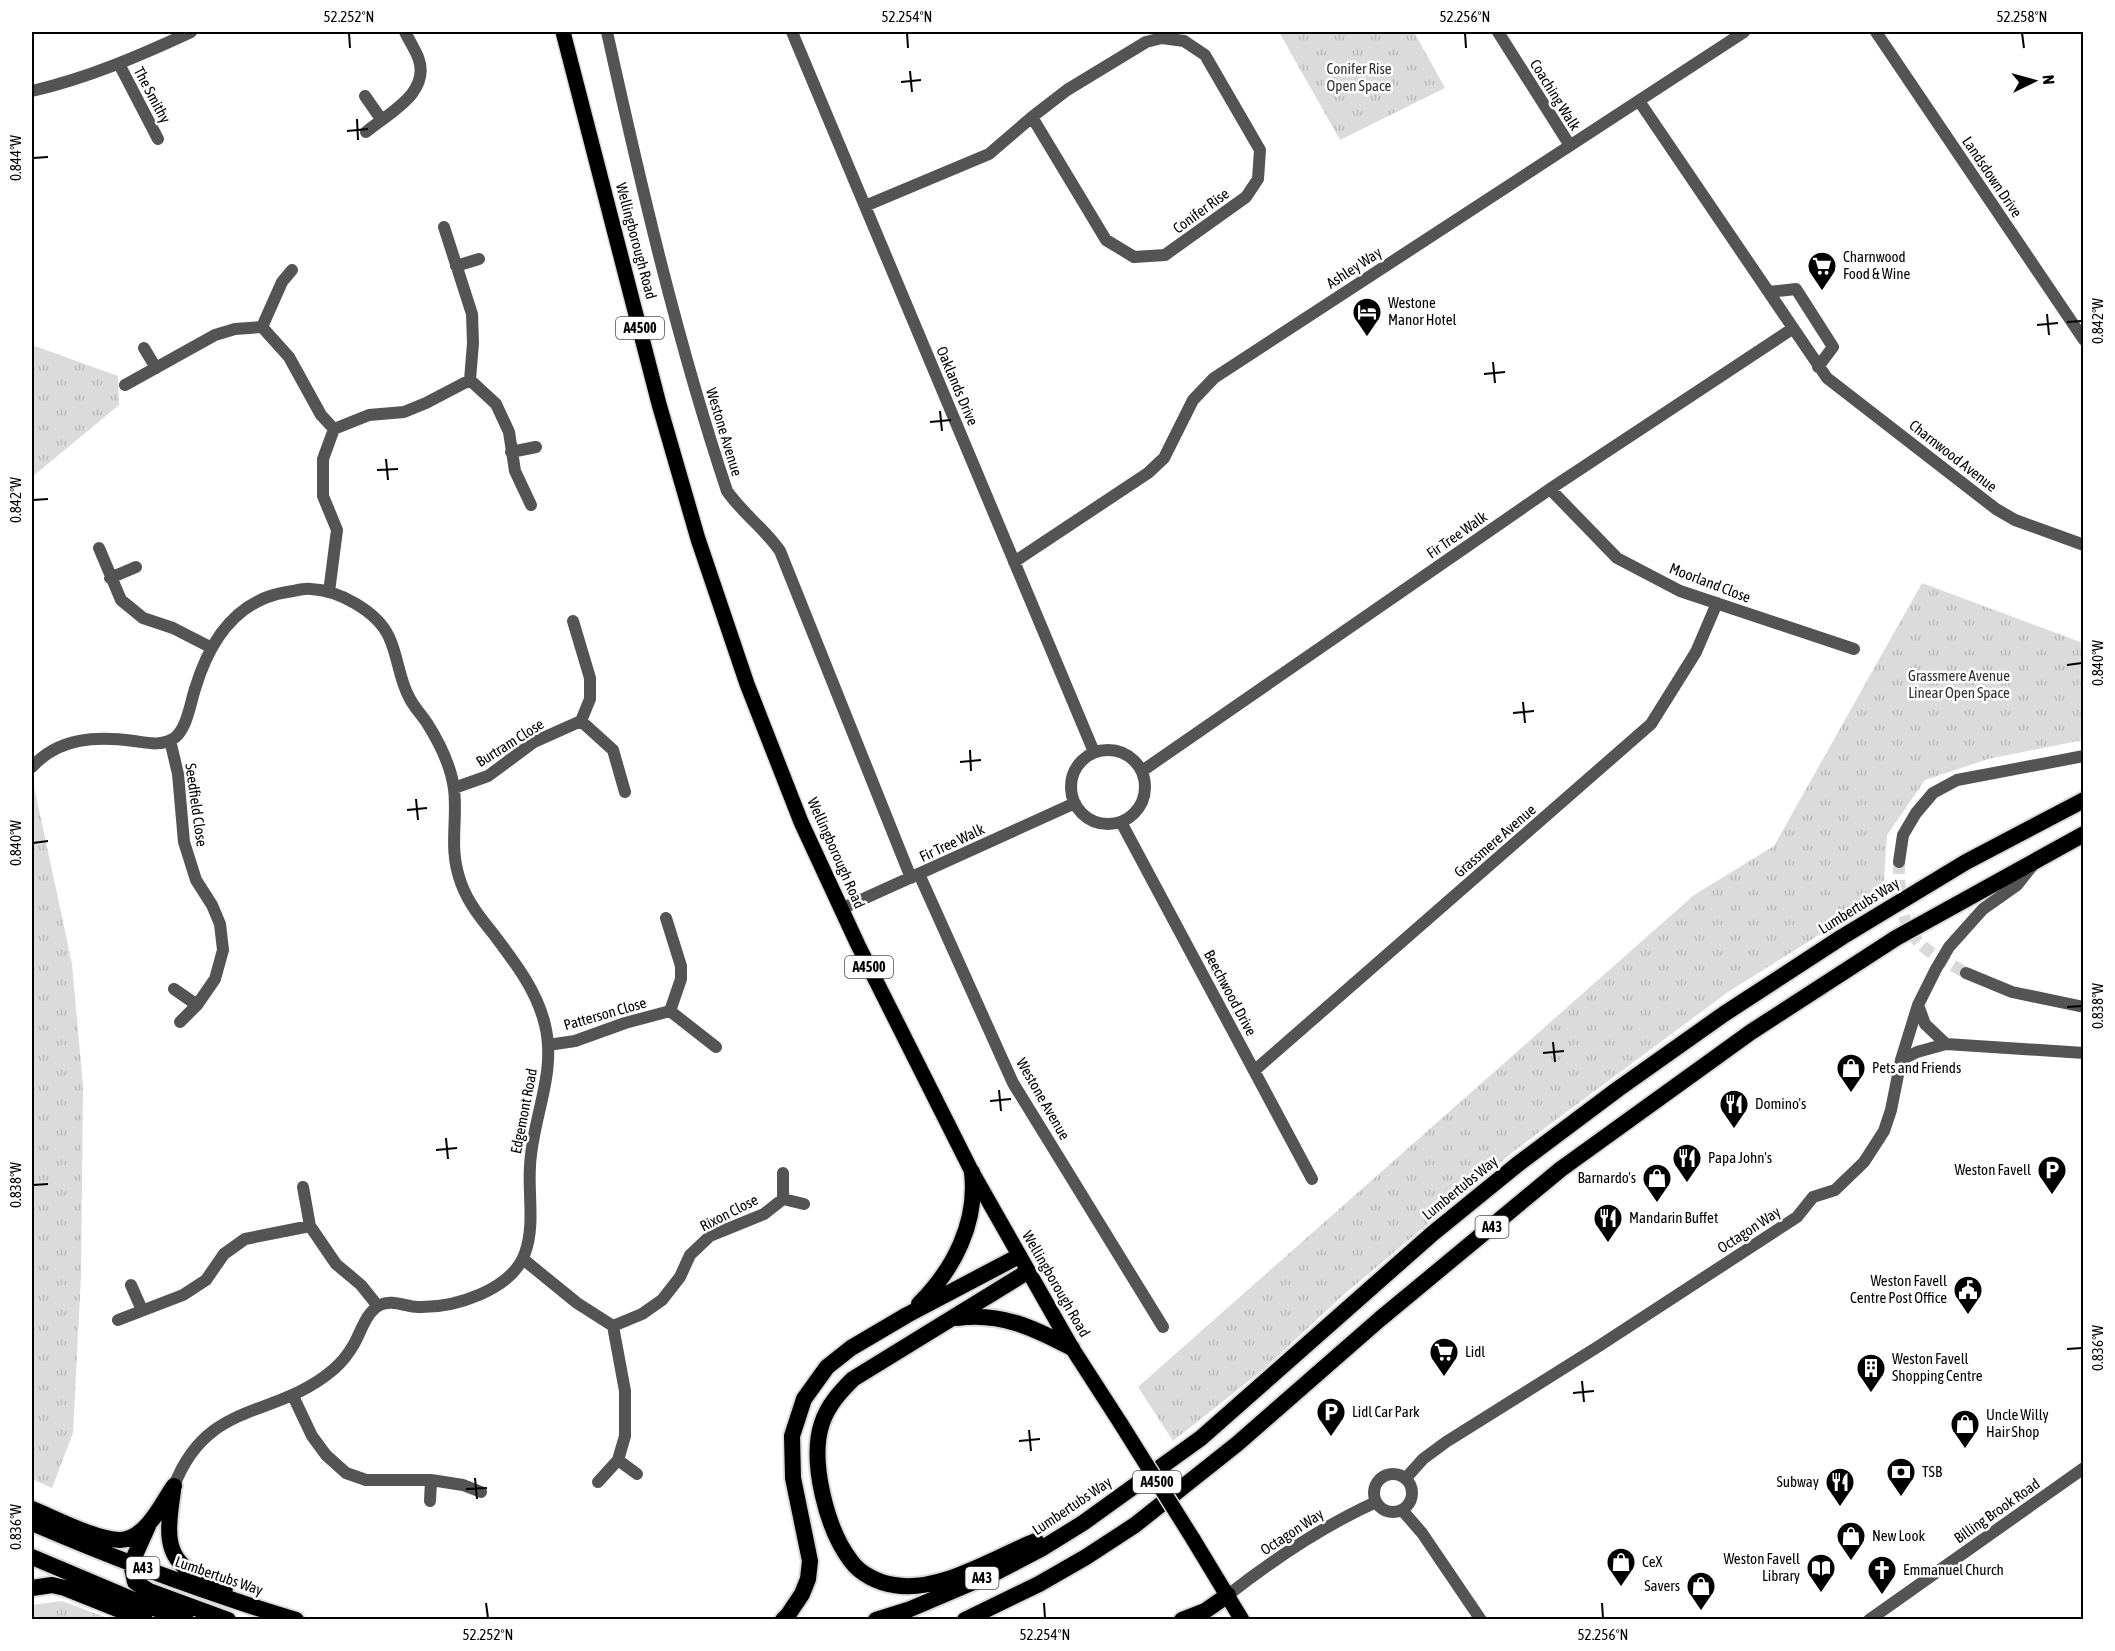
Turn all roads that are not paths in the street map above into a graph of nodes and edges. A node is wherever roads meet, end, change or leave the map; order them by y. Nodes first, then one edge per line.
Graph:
1 (191, 32) edge
2 (405, 32) edge
3 (563, 32) edge
4 (607, 32) edge
5 (792, 32) edge
6 (1498, 32) edge
7 (1744, 32) edge
8 (1875, 32) edge
9 (119, 64) junction
10 (32, 91) edge
11 (365, 96) dead end
12 (1640, 101) junction
13 (1032, 117) junction
14 (381, 119) junction
15 (366, 132) dead end
16 (158, 139) dead end
17 (1569, 144) junction
18 (865, 206) junction
19 (444, 228) dead end
20 (479, 259) dead end
21 (456, 266) junction
22 (292, 270) dead end
23 (1768, 292) junction
24 (262, 327) junction
25 (1792, 329) junction
26 (2084, 339) edge
27 (144, 348) dead end
28 (1818, 367) junction
29 (156, 368) junction
30 (470, 380) junction
31 (125, 385) dead end
32 (334, 429) junction
33 (536, 447) dead end
34 (511, 452) junction
35 (1550, 489) junction
36 (531, 506) dead end
37 (2084, 545) edge
38 (99, 548) dead end
39 (1014, 562) junction
40 (136, 567) dead end
41 (110, 578) junction
42 (329, 592) junction
43 (1717, 603) junction
44 (573, 621) dead end
45 (212, 648) junction
46 (1854, 649) dead end
47 (581, 720) junction
48 (170, 740) junction
49 (1094, 753) junction
50 (2084, 756) edge
51 (32, 767) edge
52 (1142, 771) junction
53 (454, 788) junction
54 (625, 792) dead end
55 (2084, 800) edge
56 (1075, 803) junction
57 (1121, 822) junction
58 (2084, 834) edge
59 (2038, 858) junction
60 (1899, 862) tunnel mouth
61 (915, 876) junction
62 (841, 909) junction
63 (666, 918) dead end
64 (1966, 973) tunnel mouth
65 (174, 989) dead end
66 (196, 1005) junction
67 (1918, 1005) junction
68 (2084, 1007) edge
69 (670, 1011) junction
70 (180, 1022) dead end
71 (1946, 1044) junction
72 (548, 1045) junction
73 (716, 1047) dead end
74 (2084, 1053) edge
75 (1901, 1060) junction
76 (1255, 1070) junction
77 (972, 1172) junction
78 (783, 1173) dead end
79 (1312, 1179) dead end
80 (303, 1187) dead end
81 (783, 1199) junction
82 (804, 1204) dead end
83 (310, 1227) junction
84 (1019, 1257) junction
85 (523, 1259) junction
86 (1028, 1272) junction
87 (131, 1285) dead end
88 (377, 1305) junction
89 (142, 1310) junction
90 (907, 1315) junction
91 (953, 1319) junction
92 (118, 1320) dead end
93 (613, 1326) junction
94 (1162, 1327) dead end
95 (1072, 1348) junction
96 (293, 1396) junction
97 (618, 1460) junction
98 (2084, 1468) edge
99 (637, 1474) dead end
100 (1406, 1478) junction
101 (430, 1480) junction
102 (598, 1482) dead end
103 (174, 1486) junction
104 (481, 1492) dead end
105 (429, 1501) dead end
106 (1376, 1502) junction
107 (32, 1509) edge
108 (1402, 1510) junction
109 (32, 1523) edge
110 (149, 1523) junction
111 (1083, 1523) junction
112 (32, 1557) edge
113 (131, 1564) junction
114 (32, 1588) edge
115 (1228, 1595) junction
116 (256, 1608) junction
117 (145, 1620) edge
118 (186, 1620) edge
119 (228, 1620) edge
120 (296, 1620) edge
121 (783, 1620) edge
122 (876, 1620) edge
123 (965, 1620) edge
124 (1182, 1620) edge
125 (1242, 1620) edge
126 (1481, 1620) edge
127 (1869, 1620) edge

1 - 9 street
2 - 14 street
3 - 62 main road, Wellingborough Road / A4500
4 - 61 street, Westone Avenue
5 - 18 street, Oaklands Drive
6 - 17 street, Coaching Walk
7 - 12 street, Ashley Way
8 - 26 street, Landsdown Drive
9 - 10 street
9 - 16 street, The Smithy
11 - 14 street
12 - 17 street, Ashley Way
12 - 23 street, Charnwood Avenue
13 - 13 street, Conifer Rise
13 - 18 street, Conifer Rise
14 - 15 street
17 - 39 street, Ashley Way
18 - 39 street, Oaklands Drive
19 - 21 street
20 - 21 street
21 - 30 street
22 - 24 street
23 - 25 street, Charnwood Avenue
23 - 28 street
24 - 29 street
24 - 32 street
25 - 28 street, Charnwood Avenue
25 - 35 street, Fir Tree Walk
27 - 29 street
28 - 37 street, Charnwood Avenue
29 - 31 street
30 - 32 street
30 - 34 street
32 - 42 street
33 - 34 street
34 - 36 street
35 - 43 street, Moorland Close
35 - 52 street, Fir Tree Walk
38 - 41 street
39 - 49 street, Oaklands Drive
40 - 41 street
41 - 45 street
42 - 45 street, Edgemont Road
42 - 53 street, Edgemont Road
43 - 46 street, Moorland Close
43 - 76 street, Grassmere Avenue
44 - 47 street
45 - 48 street, Edgemont Road
47 - 53 street, Burtram Close
47 - 54 street
48 - 51 street
48 - 66 street, Seedfield Close
49 - 52 street
49 - 56 street
50 - 60 street
52 - 57 street
53 - 72 street, Edgemont Road
55 - 111 highway, Lumbertubs Way / A43
56 - 57 street
56 - 61 street, Fir Tree Walk
57 - 76 street, Beechwood Drive
58 - 59 highway, A43
59 - 67 street, Octagon Way
59 - 123 highway, A43
61 - 62 street, Fir Tree Walk
61 - 94 street, Westone Avenue
62 - 77 main road, Wellingborough Road / A4500
63 - 69 street, Patterson Close
64 - 68 street
65 - 66 street
66 - 70 street, Seedfield Close
67 - 71 street
67 - 75 street, Octagon Way
69 - 72 street, Patterson Close
69 - 73 street, Patterson Close
71 - 74 street
71 - 75 street
72 - 85 street, Edgemont Road
75 - 100 street, Octagon Way
76 - 79 street, Beechwood Drive
77 - 84 main road, Wellingborough Road / A4500
77 - 90 highway
78 - 81 street
80 - 83 street
81 - 82 street
81 - 93 street, Rixon Close
83 - 88 street
83 - 89 street
84 - 86 main road, Wellingborough Road / A4500
84 - 90 highway
85 - 88 street, Edgemont Road
85 - 93 street
86 - 91 highway
86 - 95 main road, Wellingborough Road / A4500
87 - 89 street
88 - 96 street
89 - 92 street
90 - 121 highway
91 - 95 highway
91 - 111 highway
93 - 97 street
95 - 115 main road, Wellingborough Road / A4500, bridge
96 - 101 street
96 - 103 street
97 - 99 street
97 - 102 street
98 - 127 street, Billing Brook Road
100 - 106 street
100 - 108 street
101 - 104 street
101 - 105 street
103 - 110 highway
103 - 116 highway
106 - 108 street
106 - 115 street, Octagon Way
107 - 110 highway
108 - 126 street
109 - 113 highway, Lumbertubs Way / A43
110 - 113 highway
111 - 122 highway, Lumbertubs Way / A43
112 - 118 highway, A43
113 - 116 highway, Lumbertubs Way / A43
113 - 119 highway
114 - 117 highway
115 - 124 highway
115 - 125 main road, Wellingborough Road / A4500
116 - 120 highway, Lumbertubs Way / A43

